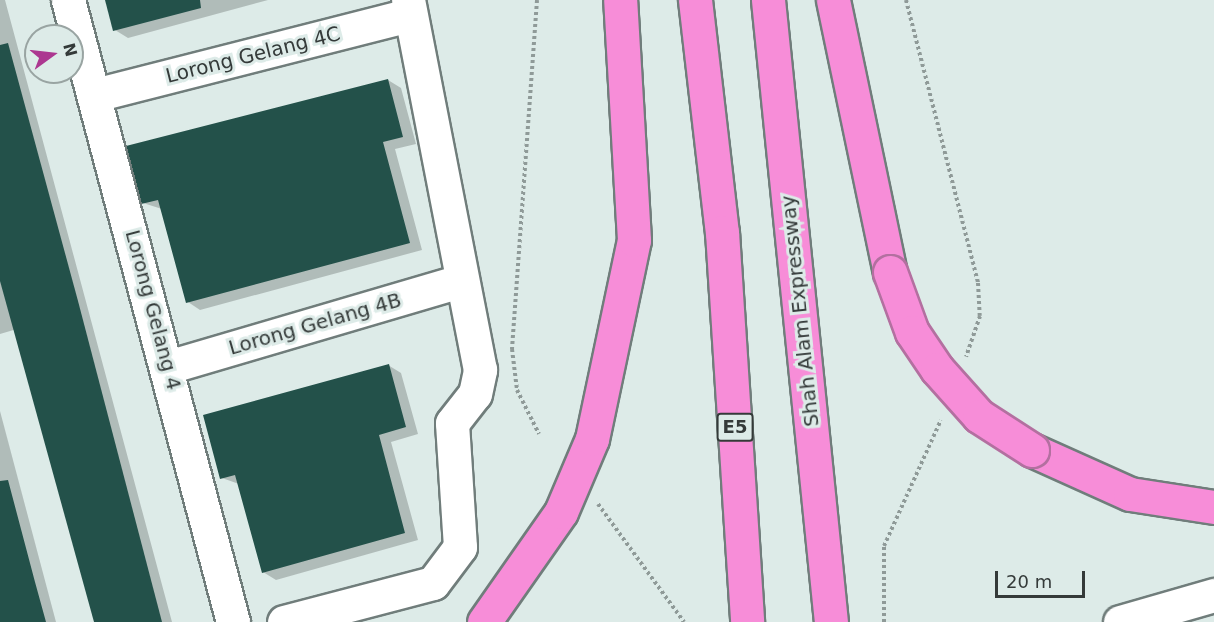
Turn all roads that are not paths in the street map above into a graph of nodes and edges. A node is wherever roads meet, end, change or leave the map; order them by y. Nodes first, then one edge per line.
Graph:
1 (68, 0) edge
2 (620, 0) edge
3 (695, 0) edge
4 (768, 0) edge
5 (833, 0) edge
6 (409, 7) edge
7 (95, 95) junction
8 (461, 281) junction
9 (168, 368) junction
10 (1214, 507) edge
11 (1214, 596) edge
12 (233, 622) edge
13 (284, 622) edge
14 (484, 622) edge
15 (747, 622) edge
16 (831, 622) edge
17 (1120, 622) edge

1 - 7 street, Lorong Gelang 4
2 - 14 highway
3 - 15 highway, E5
4 - 16 highway, Shah Alam Expressway
5 - 10 highway, bridge
6 - 7 street, Lorong Gelang 4C
6 - 8 street
7 - 9 street, Lorong Gelang 4
8 - 9 street, Lorong Gelang 4B
8 - 13 street
9 - 12 street, Lorong Gelang 4
11 - 17 street

